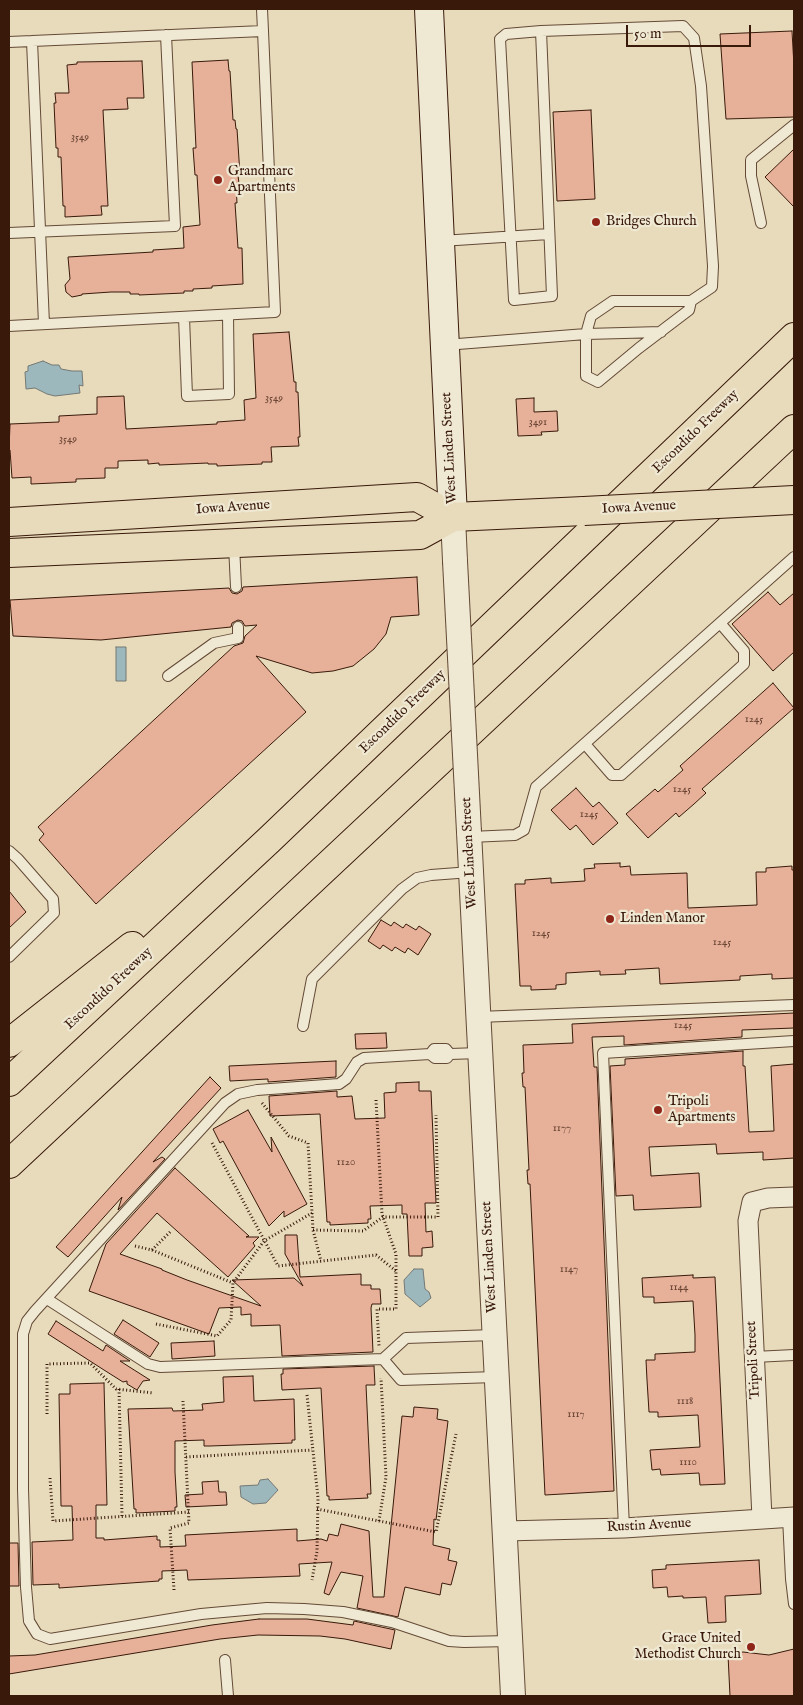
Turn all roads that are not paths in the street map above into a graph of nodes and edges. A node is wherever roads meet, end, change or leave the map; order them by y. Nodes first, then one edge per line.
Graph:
1 (262, 9) edge
2 (429, 9) edge
3 (263, 31) junction
4 (541, 31) junction
5 (166, 35) junction
6 (32, 41) junction
7 (9, 42) edge
8 (794, 126) edge
9 (761, 223) dead end
10 (41, 232) junction
11 (9, 233) edge
12 (549, 234) junction
13 (510, 236) junction
14 (440, 241) junction
15 (691, 301) junction
16 (228, 315) junction
17 (184, 317) junction
18 (44, 324) junction
19 (9, 326) edge
20 (661, 332) junction
21 (794, 332) edge
22 (586, 334) junction
23 (794, 337) edge
24 (445, 345) junction
25 (764, 366) junction
26 (794, 429) edge
27 (794, 500) edge
28 (453, 517) junction
29 (9, 522) edge
30 (234, 544) junction
31 (9, 554) edge
32 (794, 557) edge
33 (236, 587) dead end
34 (720, 623) junction
35 (238, 626) dead end
36 (168, 676) dead end
37 (585, 744) junction
38 (469, 835) junction
39 (269, 840) junction
40 (9, 851) edge
41 (471, 872) junction
42 (9, 957) edge
43 (794, 1005) edge
44 (478, 1017) junction
45 (303, 1026) dead end
46 (794, 1041) edge
47 (9, 1043) edge
48 (480, 1053) junction
49 (9, 1082) edge
50 (77, 1100) junction
51 (9, 1164) edge
52 (9, 1183) edge
53 (794, 1196) edge
54 (47, 1298) junction
55 (494, 1335) junction
56 (794, 1355) edge
57 (754, 1357) junction
58 (382, 1364) junction
59 (496, 1377) junction
60 (791, 1517) edge
61 (762, 1518) junction
62 (624, 1528) junction
63 (505, 1531) junction
64 (793, 1579) edge
65 (794, 1604) edge
66 (510, 1641) junction
67 (225, 1660) dead end
68 (228, 1696) edge
69 (513, 1696) edge

1 - 3 lane
2 - 14 main road, West Linden Street
3 - 5 lane
3 - 16 lane
4 - 12 lane
4 - 13 lane
4 - 15 lane
5 - 6 lane
5 - 10 lane
6 - 7 lane
6 - 10 lane
8 - 9 lane
10 - 11 lane
10 - 18 lane
12 - 13 lane
12 - 13 lane
13 - 14 lane
14 - 24 main road, West Linden Street
15 - 20 lane
15 - 22 lane
16 - 17 lane
16 - 17 lane
17 - 18 lane
18 - 19 lane
20 - 22 lane
20 - 22 lane
21 - 25 main road
22 - 24 lane
23 - 25 main road, Escondido Freeway
24 - 28 main road, West Linden Street
25 - 39 main road, Escondido Freeway
26 - 50 main road
27 - 28 main road, Iowa Avenue, bridge
28 - 29 main road, Iowa Avenue
28 - 30 main road, Iowa Avenue
28 - 38 street, West Linden Street, bridge
30 - 31 main road, Iowa Avenue
30 - 33 lane
32 - 34 lane
34 - 37 lane
34 - 37 lane
35 - 36 lane
37 - 38 lane
38 - 41 street, West Linden Street
39 - 47 main road
39 - 49 main road, Escondido Freeway
40 - 42 lane
41 - 44 street, West Linden Street
41 - 45 lane
43 - 44 lane
44 - 48 street, West Linden Street
46 - 62 lane
48 - 54 lane
48 - 55 street, West Linden Street
50 - 51 main road
50 - 52 main road
53 - 57 street, Tripoli Street
54 - 58 lane
54 - 66 lane
55 - 58 lane
55 - 59 street, West Linden Street
56 - 57 lane
57 - 61 street, Tripoli Street
58 - 59 lane
59 - 63 street, West Linden Street
60 - 61 street, Rustin Avenue
60 - 64 lane
61 - 62 street, Rustin Avenue
62 - 63 street, Rustin Avenue
63 - 66 street, West Linden Street
64 - 65 lane
66 - 69 street, West Linden Street
67 - 68 lane

